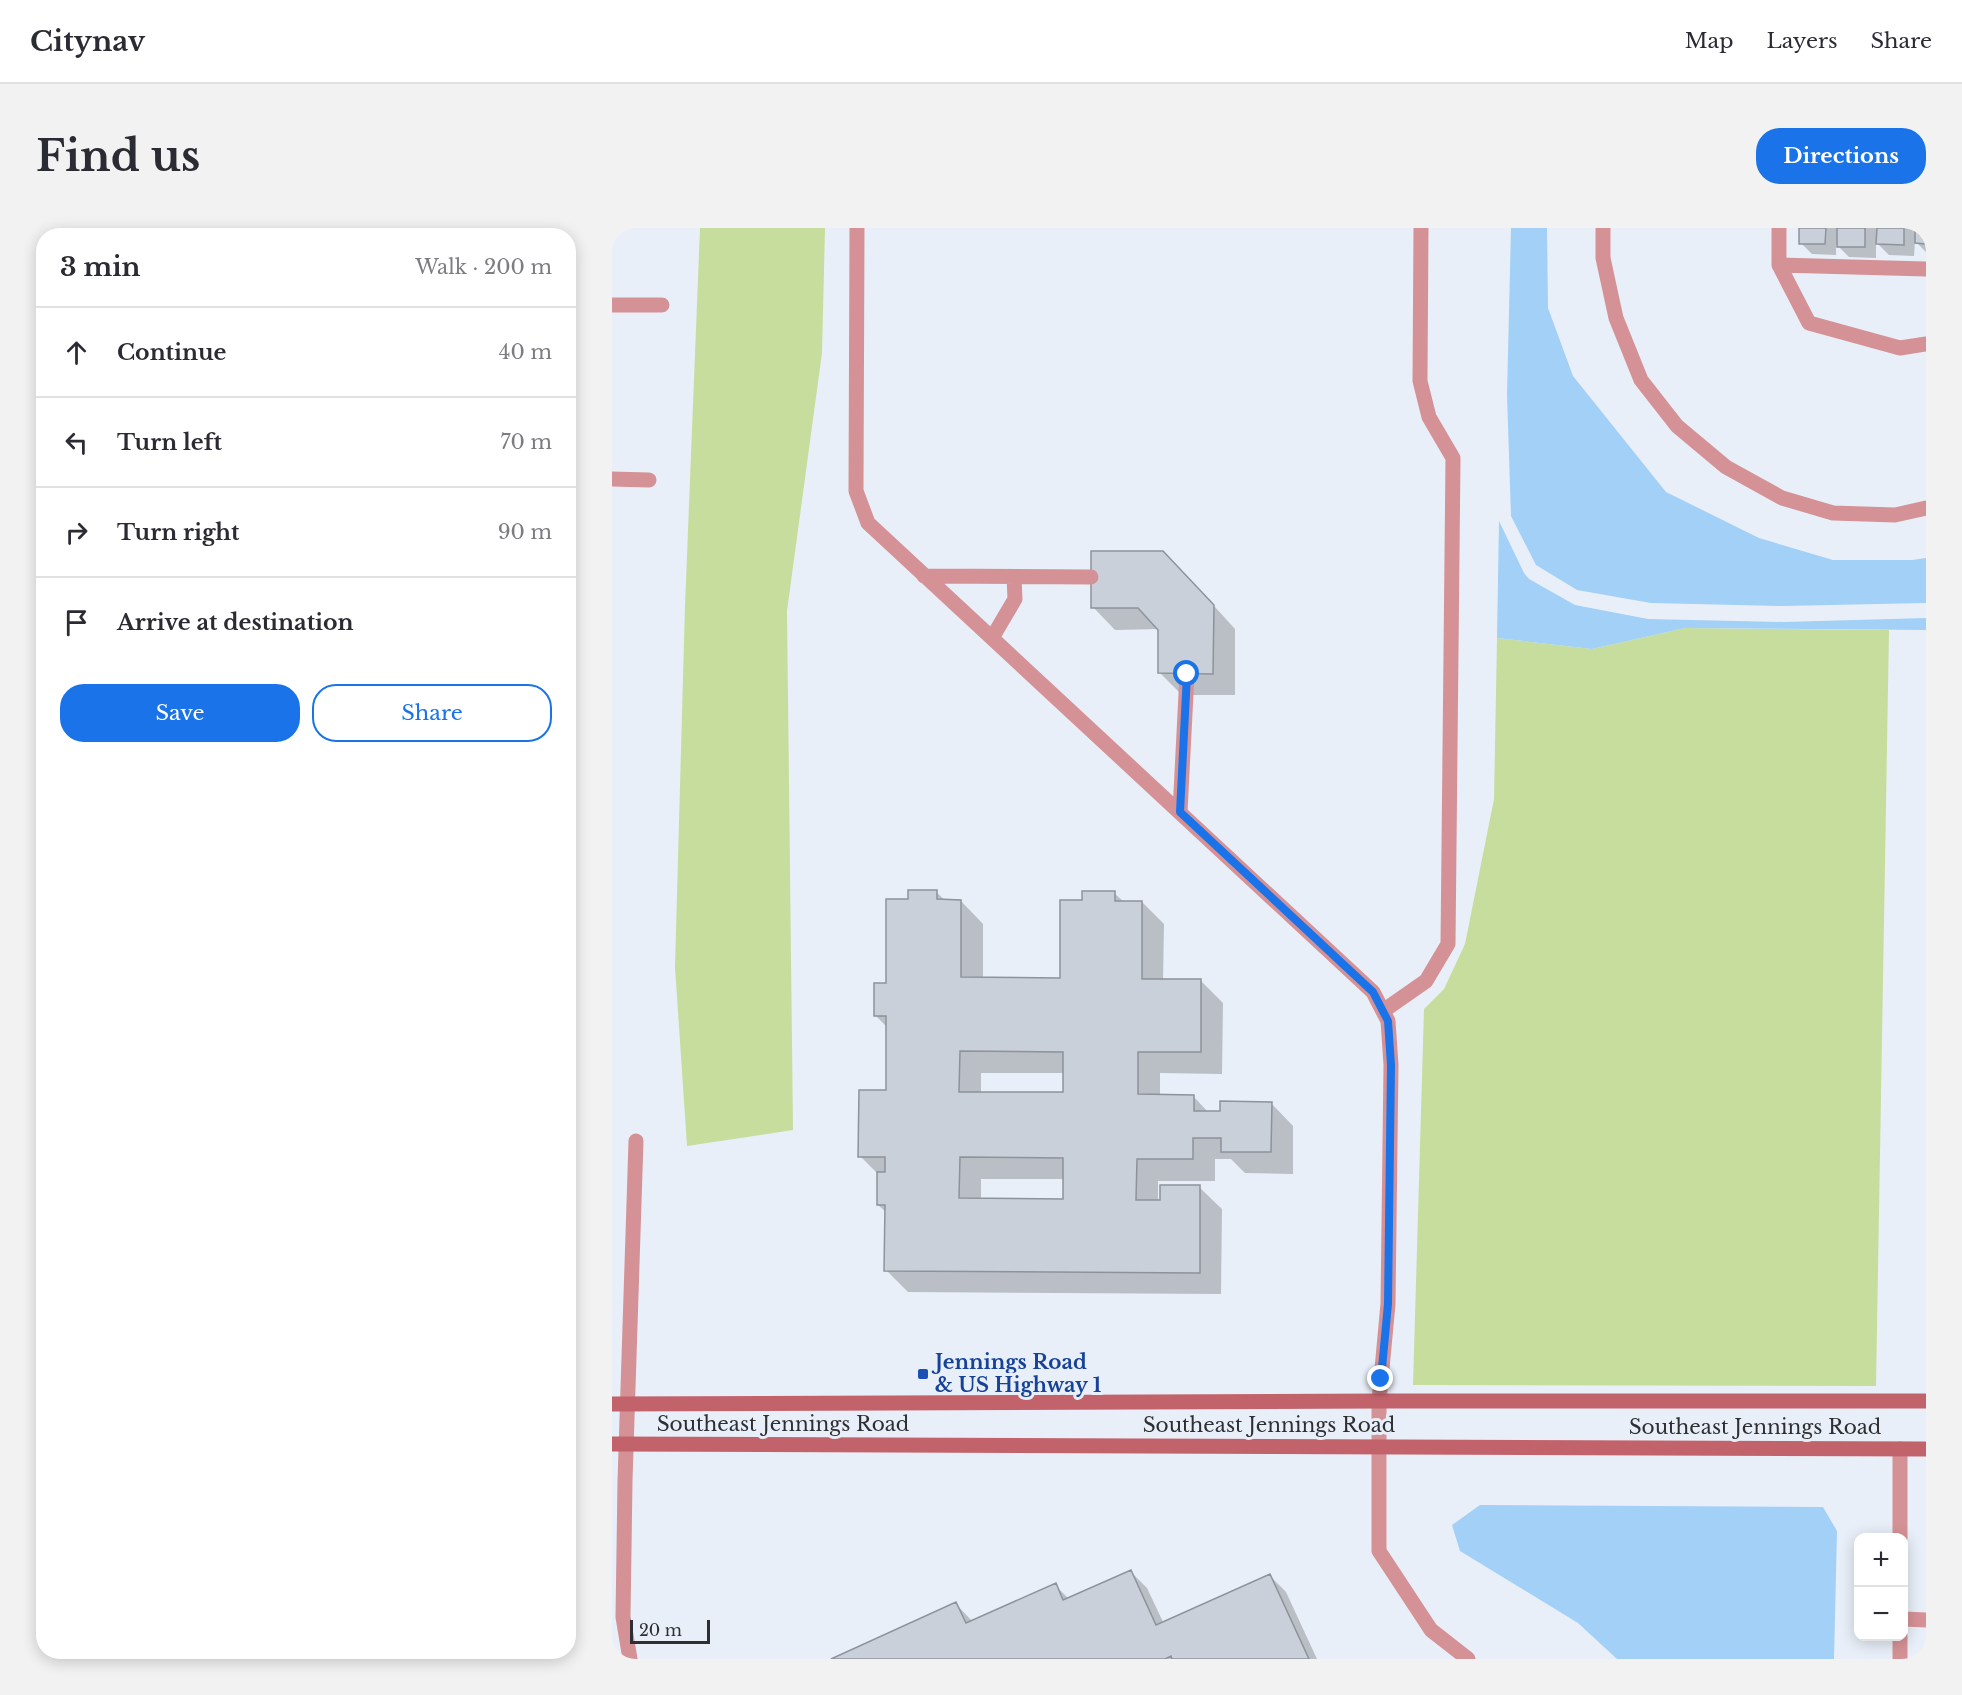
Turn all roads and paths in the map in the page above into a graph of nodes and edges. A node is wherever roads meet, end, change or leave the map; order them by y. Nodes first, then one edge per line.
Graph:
1 (857, 228) edge
2 (1420, 228) edge
3 (1603, 228) edge
4 (1779, 228) edge
5 (1779, 265) junction
6 (1926, 269) edge
7 (612, 305) edge
8 (662, 305) dead end
9 (1926, 344) edge
10 (612, 479) edge
11 (649, 480) dead end
12 (1926, 508) edge
13 (924, 576) junction
14 (1014, 577) junction
15 (1091, 577) dead end
16 (992, 638) junction
17 (1187, 674) dead end
18 (1180, 812) junction
19 (1383, 1011) junction
20 (636, 1141) dead end
21 (1379, 1401) junction
22 (1926, 1401) edge
23 (619, 1404) edge
24 (619, 1444) edge
25 (1379, 1446) junction
26 (1900, 1449) junction
27 (1926, 1449) edge
28 (1900, 1533) edge
29 (1908, 1620) edge
30 (1926, 1620) edge
31 (1900, 1641) edge
32 (630, 1659) edge
33 (1468, 1659) edge
34 (1900, 1659) edge

1 - 13 street
2 - 19 street
3 - 12 street
4 - 5 street
5 - 6 street
5 - 9 street
7 - 8 street
10 - 11 street
13 - 14 street
13 - 16 street
14 - 15 street
14 - 16 street
16 - 18 street
17 - 18 street
18 - 19 street
19 - 21 street
20 - 23 street
21 - 22 street, Southeast Jennings Road
21 - 23 street, Southeast Jennings Road
21 - 25 street
23 - 24 street
24 - 25 street, Southeast Jennings Road
24 - 32 street
25 - 26 street, Southeast Jennings Road
25 - 33 street
26 - 27 street, Southeast Jennings Road
26 - 28 street
29 - 30 street
31 - 34 street

